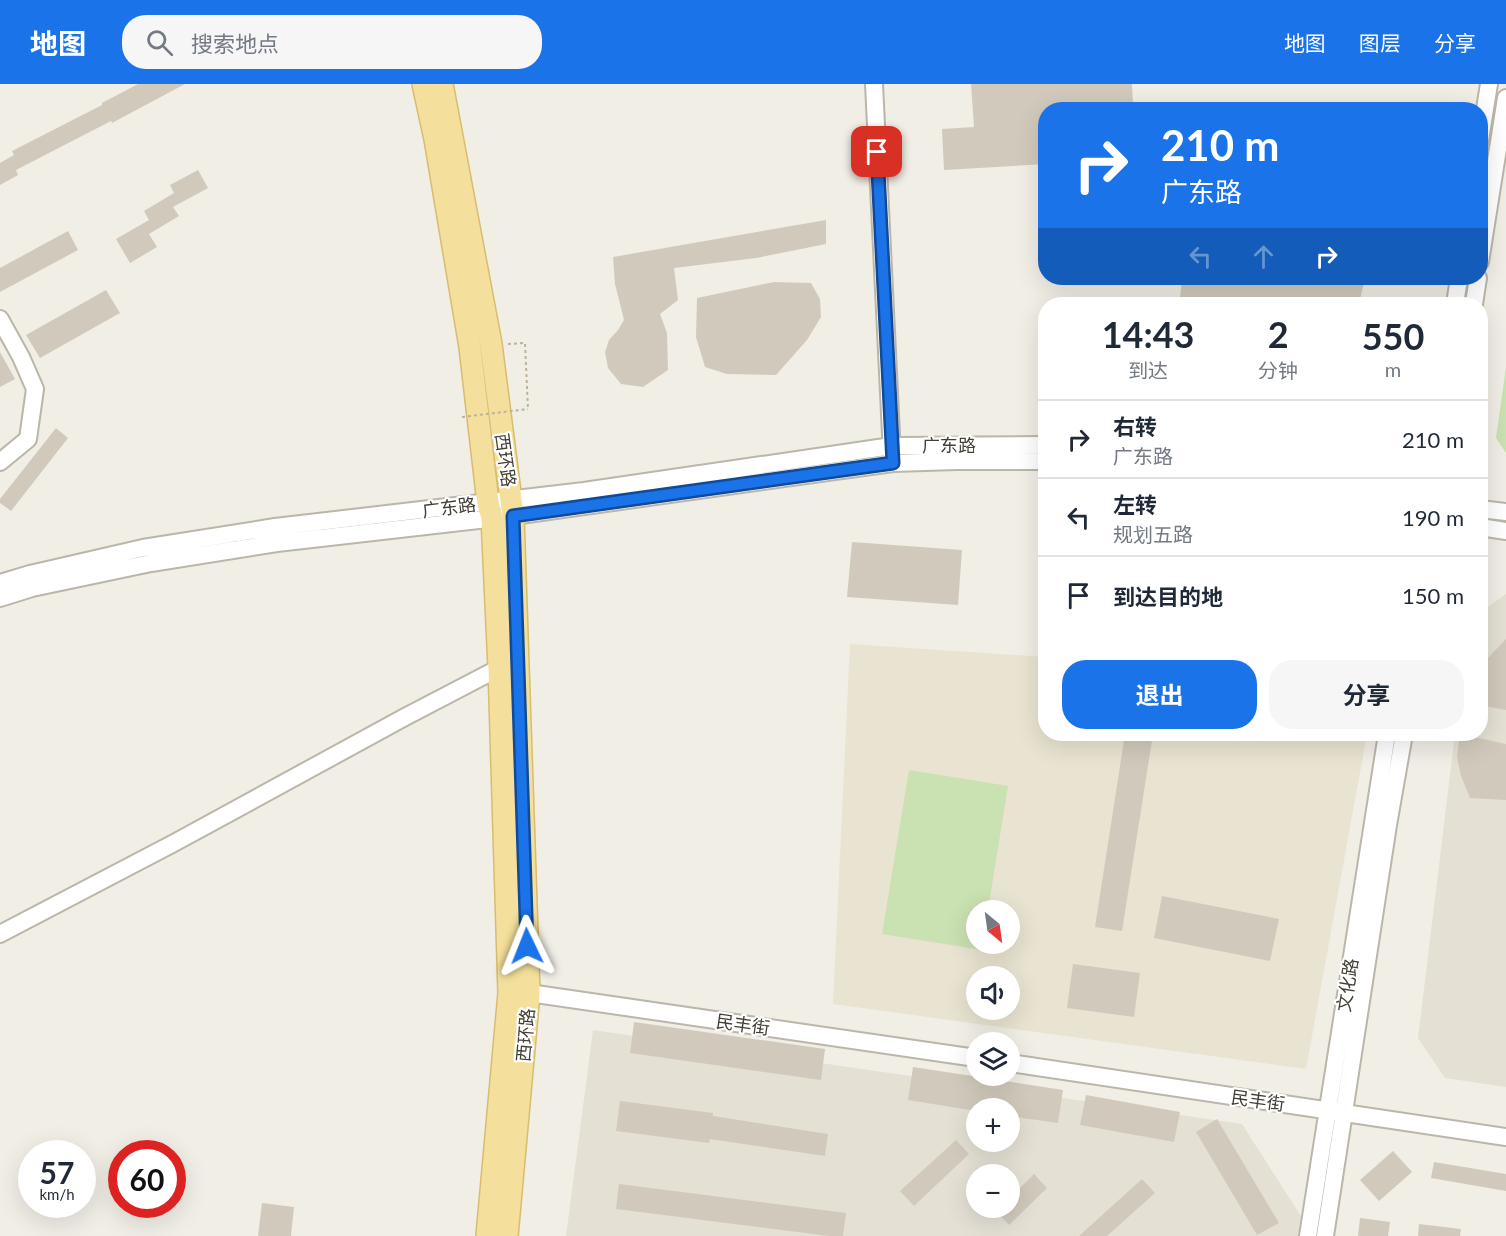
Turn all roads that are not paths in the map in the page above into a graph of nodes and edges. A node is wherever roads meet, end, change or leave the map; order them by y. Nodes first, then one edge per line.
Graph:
1 (423, 84) edge
2 (442, 84) edge
3 (874, 84) edge
4 (1489, 84) edge
5 (1506, 98) edge
6 (1486, 102) edge
7 (1488, 212) edge
8 (0, 319) edge
9 (1038, 445) edge
10 (892, 446) junction
11 (1038, 461) edge
12 (0, 462) edge
13 (893, 463) junction
14 (512, 508) junction
15 (1488, 509) edge
16 (490, 510) junction
17 (1506, 512) edge
18 (1488, 528) edge
19 (1506, 531) edge
20 (0, 583) edge
21 (0, 598) edge
22 (499, 668) junction
23 (1386, 741) edge
24 (1403, 741) edge
25 (0, 934) edge
26 (519, 993) junction
27 (966, 1057) edge
28 (1020, 1064) edge
29 (1327, 1110) junction
30 (1344, 1113) junction
31 (1506, 1137) edge
32 (487, 1236) edge
33 (507, 1236) edge
34 (1308, 1236) edge
35 (1325, 1236) edge

1 - 16 main road, 西环路
2 - 14 main road, 西环路
3 - 10 street
4 - 6 street
5 - 7 street
8 - 12 street
9 - 10 street, 广东路
10 - 13 street
10 - 14 street, 广东路
11 - 13 street, 广东路
13 - 14 street, 广东路
14 - 16 street, 广东路
14 - 26 main road, 西环路
15 - 17 street
16 - 20 street, 广东路
16 - 21 street, 广东路
16 - 22 main road, 西环路
18 - 19 street
22 - 25 street
22 - 26 main road, 西环路
23 - 29 street, 文化路
24 - 30 street, 文化路
26 - 27 street, 民丰街
26 - 32 main road, 西环路
26 - 33 main road, 西环路
28 - 29 street, 民丰街
29 - 30 street, 民丰街
29 - 34 street, 文化路
30 - 31 street, 民丰街
30 - 35 street, 文化路

